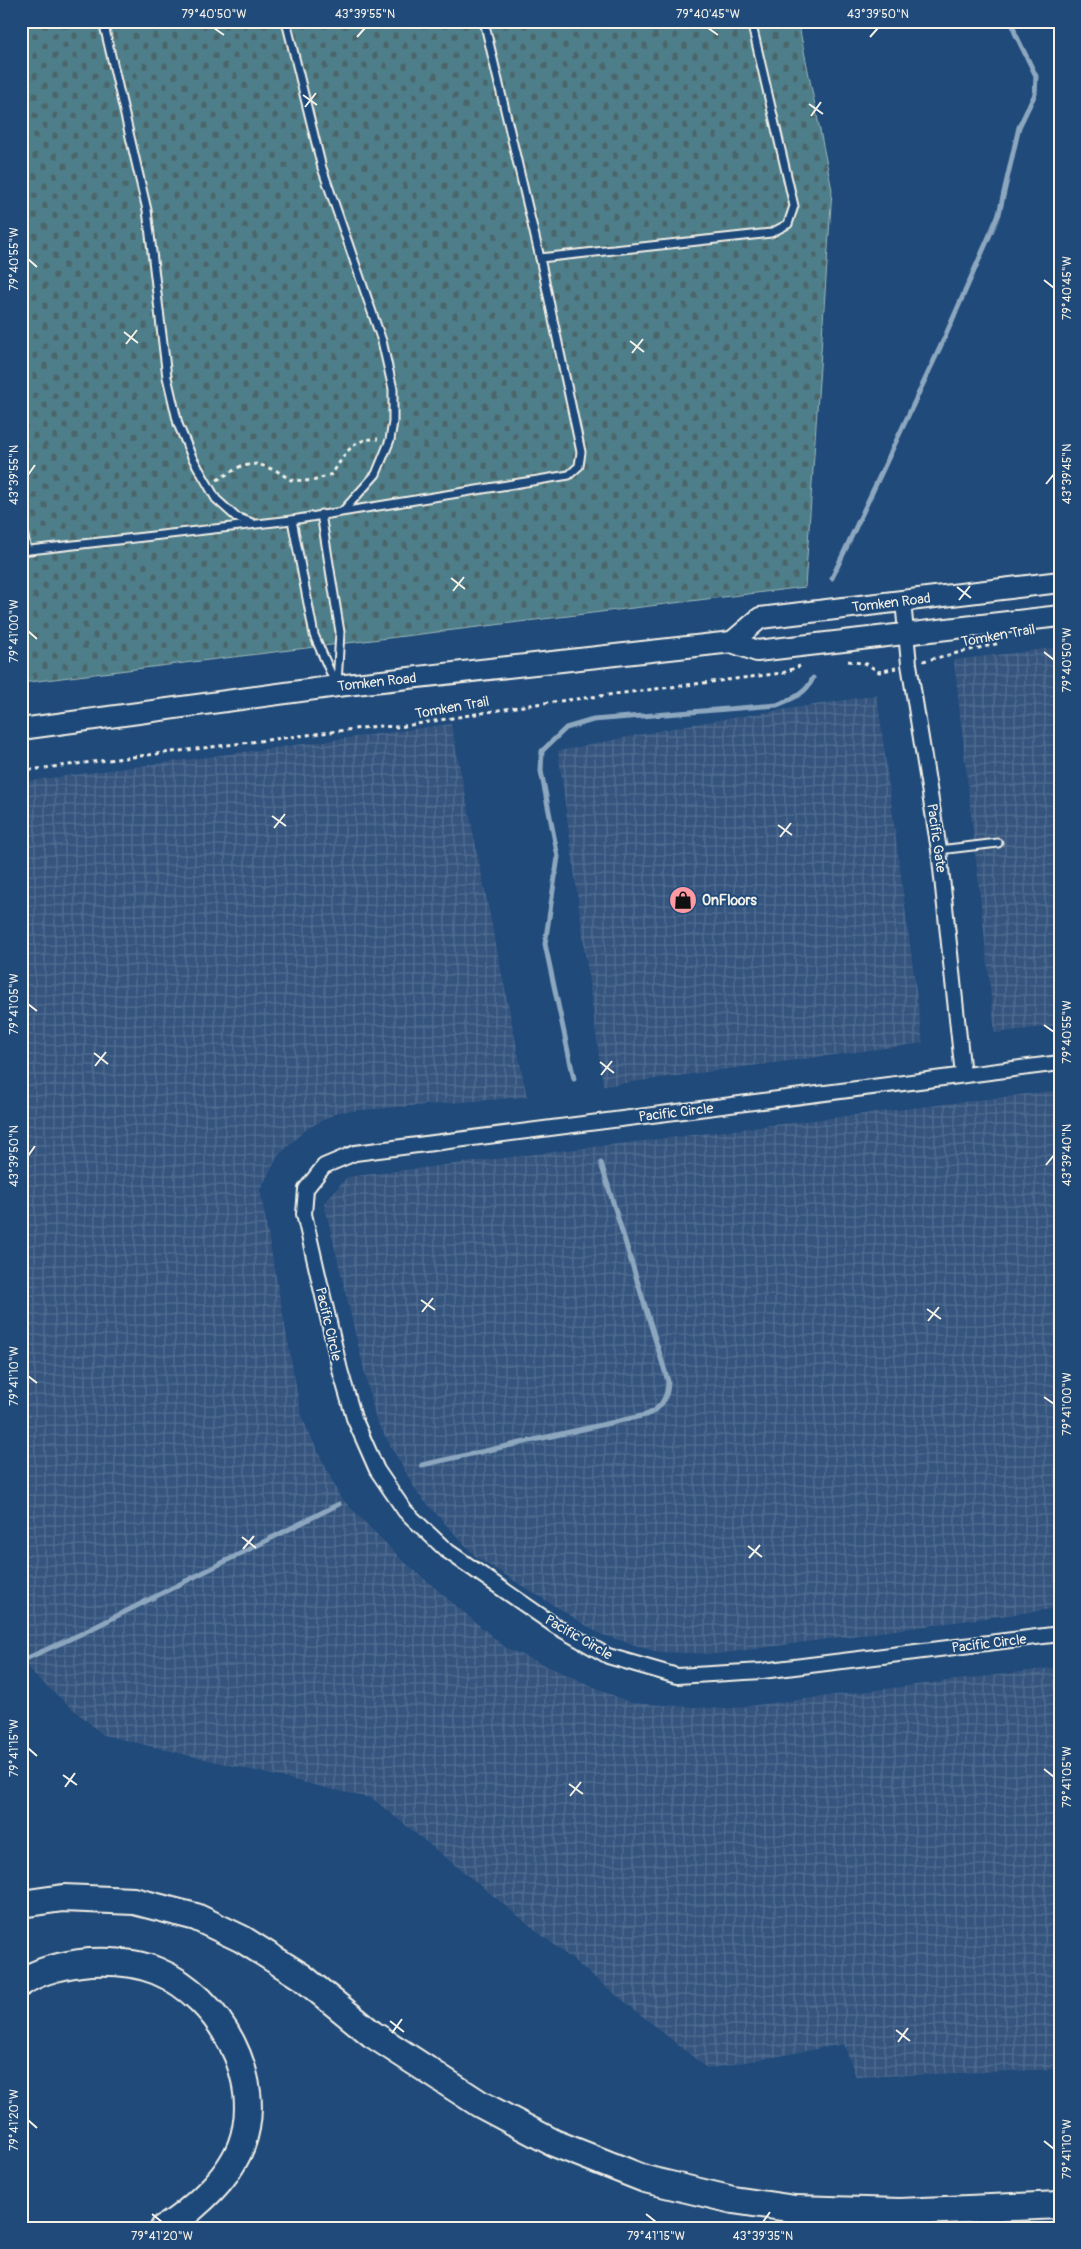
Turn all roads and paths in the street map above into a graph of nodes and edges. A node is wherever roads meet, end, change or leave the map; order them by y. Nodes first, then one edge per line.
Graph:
1 (102, 21) edge
2 (286, 21) edge
3 (484, 21) edge
4 (751, 21) edge
5 (540, 258) junction
6 (390, 440) junction
7 (208, 486) junction
8 (343, 510) junction
9 (322, 514) junction
10 (292, 520) junction
11 (21, 524) edge
12 (255, 524) junction
13 (24, 551) edge
14 (1060, 582) edge
15 (903, 601) junction
16 (1060, 616) edge
17 (906, 634) junction
18 (732, 642) junction
19 (1001, 643) dead end
20 (940, 657) dead end
21 (840, 660) dead end
22 (808, 664) dead end
23 (882, 671) dead end
24 (337, 686) junction
25 (21, 729) edge
26 (21, 771) edge
27 (998, 843) dead end
28 (939, 850) junction
29 (1060, 1063) edge
30 (963, 1075) junction
31 (1060, 1634) edge
32 (21, 1904) edge
33 (21, 1983) edge
34 (1060, 2205) edge
35 (164, 2228) edge

1 - 7 lane
2 - 6 lane
3 - 5 lane
4 - 5 lane
5 - 8 lane
6 - 7 path
6 - 8 lane
7 - 12 lane
8 - 9 lane
9 - 10 lane
9 - 24 lane
10 - 12 lane
10 - 24 lane
11 - 13 lane
12 - 13 lane
14 - 15 main road, Tomken Road
15 - 17 street, Pacific Gate
15 - 18 main road, Tomken Road
16 - 17 main road, Tomken Road
17 - 18 main road, Tomken Road
17 - 28 street, Pacific Gate
18 - 24 main road, Tomken Road
19 - 20 path, Tomken Trail
21 - 23 path
22 - 26 path, Tomken Trail
24 - 25 main road, Tomken Road
27 - 28 lane
28 - 30 street, Pacific Gate
29 - 30 street, Pacific Circle
30 - 31 street, Pacific Circle
32 - 34 highway
33 - 35 highway

